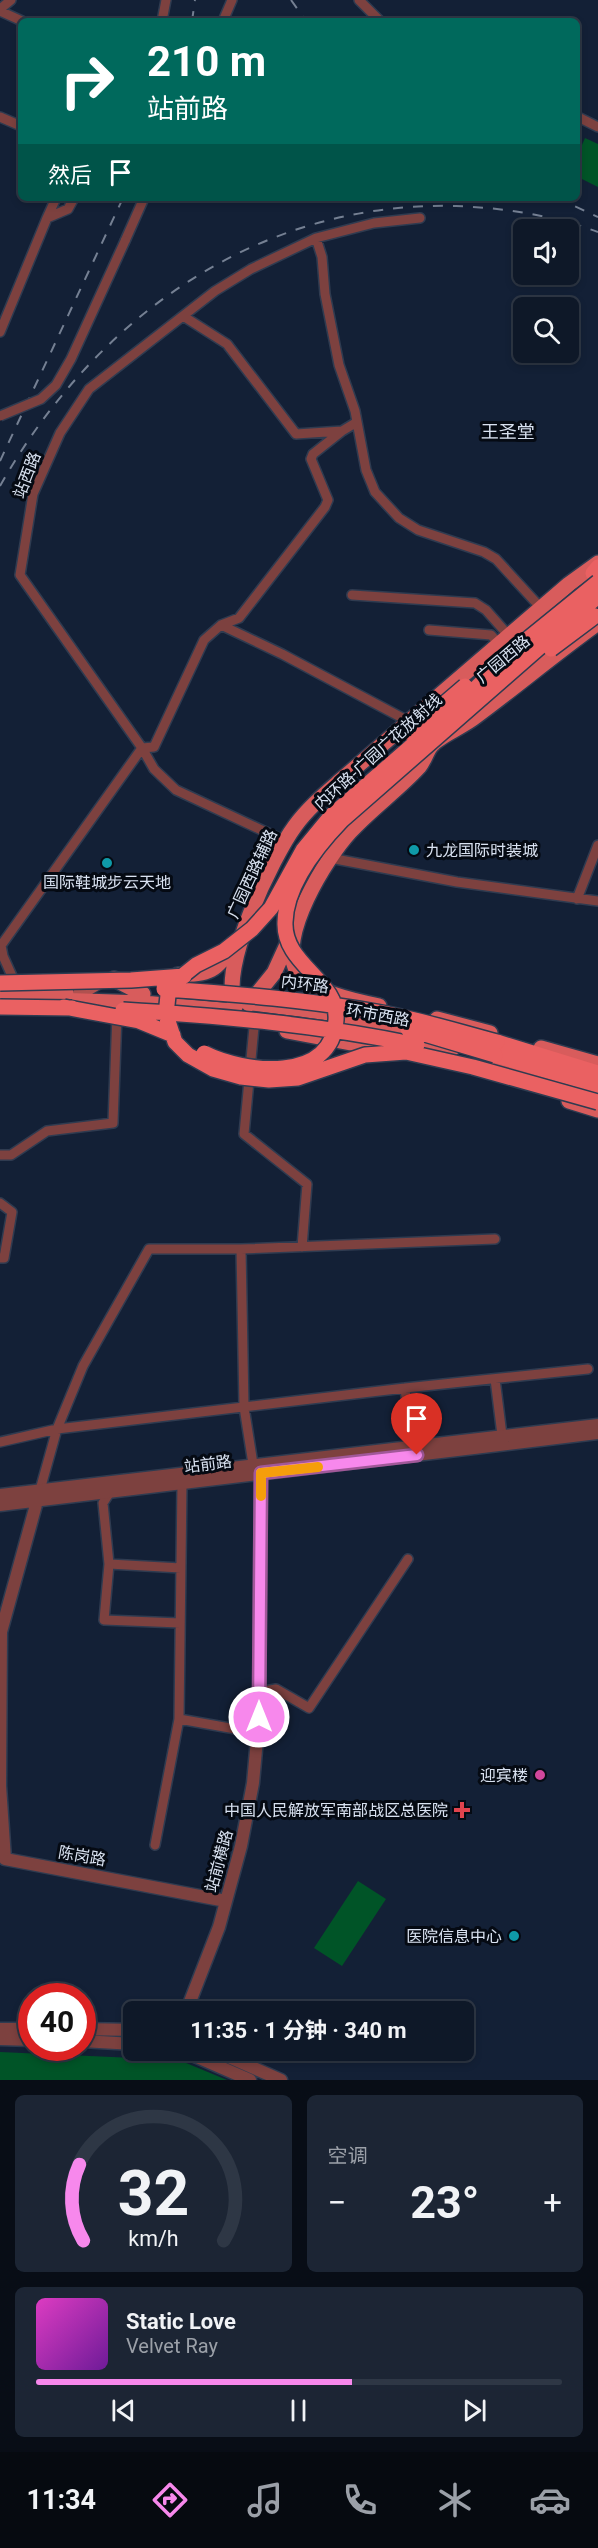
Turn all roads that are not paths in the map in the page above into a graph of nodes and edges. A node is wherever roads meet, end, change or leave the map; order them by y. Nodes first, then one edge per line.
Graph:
1 (11, 0) edge
2 (166, 0) edge
3 (232, 0) edge
4 (359, 0) edge
5 (0, 10) edge
6 (163, 18) edge
7 (224, 18) edge
8 (377, 18) edge
9 (18, 19) edge
10 (0, 117) edge
11 (580, 118) edge
12 (18, 125) edge
13 (598, 128) edge
14 (55, 201) edge
15 (73, 201) edge
16 (143, 201) edge
17 (47, 218) junction
18 (420, 218) dead end
19 (316, 238) junction
20 (183, 316) junction
21 (0, 332) edge
22 (0, 416) edge
23 (357, 422) junction
24 (342, 430) junction
25 (598, 565) edge
26 (598, 575) edge
27 (598, 582) edge
28 (352, 596) dead end
29 (598, 596) edge
30 (598, 603) edge
31 (541, 608) junction
32 (598, 614) edge
33 (547, 623) junction
34 (598, 623) edge
35 (221, 625) junction
36 (429, 630) dead end
37 (579, 637) junction
38 (508, 644) junction
39 (469, 710) junction
40 (434, 711) junction
41 (410, 722) junction
42 (432, 744) junction
43 (142, 748) junction
44 (285, 841) junction
45 (598, 845) edge
46 (330, 858) junction
47 (577, 899) junction
48 (598, 902) edge
49 (251, 912) junction
50 (294, 927) junction
51 (1, 946) edge
52 (109, 976) junction
53 (8, 982) edge
54 (0, 992) edge
55 (80, 993) junction
56 (143, 999) junction
57 (0, 1000) edge
58 (0, 1006) edge
59 (64, 1007) junction
60 (0, 1012) edge
61 (117, 1014) junction
62 (251, 1014) junction
63 (462, 1024) junction
64 (458, 1040) junction
65 (438, 1046) junction
66 (434, 1061) junction
67 (598, 1064) edge
68 (598, 1073) edge
69 (522, 1079) junction
70 (598, 1080) edge
71 (598, 1086) edge
72 (598, 1096) edge
73 (598, 1102) edge
74 (598, 1110) edge
75 (0, 1155) edge
76 (0, 1203) edge
77 (495, 1239) dead end
78 (302, 1247) junction
79 (241, 1249) junction
80 (0, 1258) edge
81 (588, 1369) dead end
82 (495, 1379) junction
83 (405, 1388) junction
84 (244, 1407) junction
85 (598, 1425) edge
86 (57, 1429) junction
87 (598, 1434) edge
88 (502, 1435) junction
89 (0, 1442) edge
90 (412, 1446) junction
91 (257, 1469) junction
92 (182, 1484) junction
93 (109, 1487) junction
94 (0, 1495) edge
95 (38, 1495) junction
96 (0, 1505) edge
97 (408, 1558) dead end
98 (109, 1564) junction
99 (181, 1568) junction
100 (180, 1623) junction
101 (259, 1692) junction
102 (179, 1719) junction
103 (258, 1733) junction
104 (0, 1785) edge
105 (154, 1845) dead end
106 (226, 1901) junction
107 (190, 2001) edge
108 (0, 2029) edge
109 (18, 2029) edge
110 (96, 2029) edge
111 (123, 2030) edge
112 (0, 2039) edge
113 (18, 2040) edge
114 (96, 2042) edge
115 (123, 2043) edge
116 (206, 2061) edge
117 (238, 2061) edge
118 (250, 2080) edge
119 (281, 2080) edge

1 - 5 street
2 - 6 street
3 - 7 street
4 - 8 street
5 - 9 street
10 - 12 street
11 - 13 street
14 - 17 street
15 - 17 street
16 - 22 street, bridge
17 - 21 street
18 - 19 street, 站西路
19 - 20 street, 站西路
19 - 23 street
20 - 24 street
20 - 43 street, 站西路
23 - 24 street
23 - 31 street
24 - 35 street
25 - 31 main road
25 - 33 highway, bridge
26 - 40 main road, 广园西路
27 - 33 highway, 内环路-广园广花放射线, bridge
28 - 38 street
29 - 39 highway, 内环路-广园广花放射线, bridge
30 - 37 main road
30 - 42 main road, 广园西路
31 - 38 main road
32 - 39 highway, bridge
33 - 38 highway, 内环路-广园广花放射线, bridge
34 - 37 main road
35 - 41 street
35 - 43 street
36 - 38 street
37 - 42 main road
38 - 40 main road
38 - 53 highway, bridge
38 - 73 highway, 内环路-广园广花放射线, bridge
39 - 59 highway, 内环路-广园广花放射线, bridge
40 - 41 main road, 广园西路辅路
41 - 44 main road, 广园西路辅路
42 - 46 main road
43 - 44 street, 站西路
43 - 51 street
44 - 49 main road, 广园西路辅路
45 - 47 street
46 - 47 street
46 - 50 main road
47 - 48 street
49 - 52 main road
49 - 62 main road, 广园西路辅路
50 - 62 main road
50 - 63 main road
51 - 53 street
52 - 53 main road
52 - 55 main road
52 - 56 main road
53 - 54 main road, 环市西路
53 - 55 main road, 环市西路
53 - 62 highway, 内环路, bridge
55 - 56 main road, 环市西路
56 - 57 main road, 环市西路
56 - 62 main road, 环市西路
58 - 59 highway, bridge
59 - 72 highway, bridge
60 - 61 main road
61 - 62 main road
61 - 75 street
62 - 64 main road, 环市西路
62 - 65 main road, 环市西路
62 - 66 main road
62 - 68 highway, 内环路, bridge
62 - 71 highway, bridge
62 - 78 street
63 - 64 main road
63 - 67 main road
64 - 70 main road, 环市西路
65 - 66 main road
65 - 69 main road, 环市西路
66 - 69 main road
69 - 72 main road, 环市西路
69 - 74 main road
76 - 80 street
77 - 78 street
78 - 79 street
79 - 84 street
79 - 86 street
81 - 82 street
82 - 83 street
82 - 88 street
83 - 84 street
83 - 90 street
84 - 86 street
84 - 91 street
85 - 88 street, 站前路
86 - 89 street
86 - 95 street
87 - 91 street, 站前路
88 - 90 street, 站前路
90 - 91 street, 站前路
91 - 92 street, 站前路
91 - 93 street, 站前路
91 - 101 street, 站前横路
92 - 93 street, 站前路
92 - 99 street
93 - 95 street, 站前路
93 - 98 street
94 - 95 street, 站前路
95 - 96 street, 站前路
95 - 104 street, 陈岗路
97 - 101 street
98 - 99 street
98 - 100 street
99 - 100 street
100 - 102 street
101 - 103 street, 站前横路
102 - 103 street
102 - 105 street
103 - 106 street, 站前横路
104 - 106 street, 陈岗路
106 - 107 street, 站前横路
108 - 109 street
110 - 111 street
112 - 113 street
114 - 115 street
116 - 118 street
117 - 119 street

